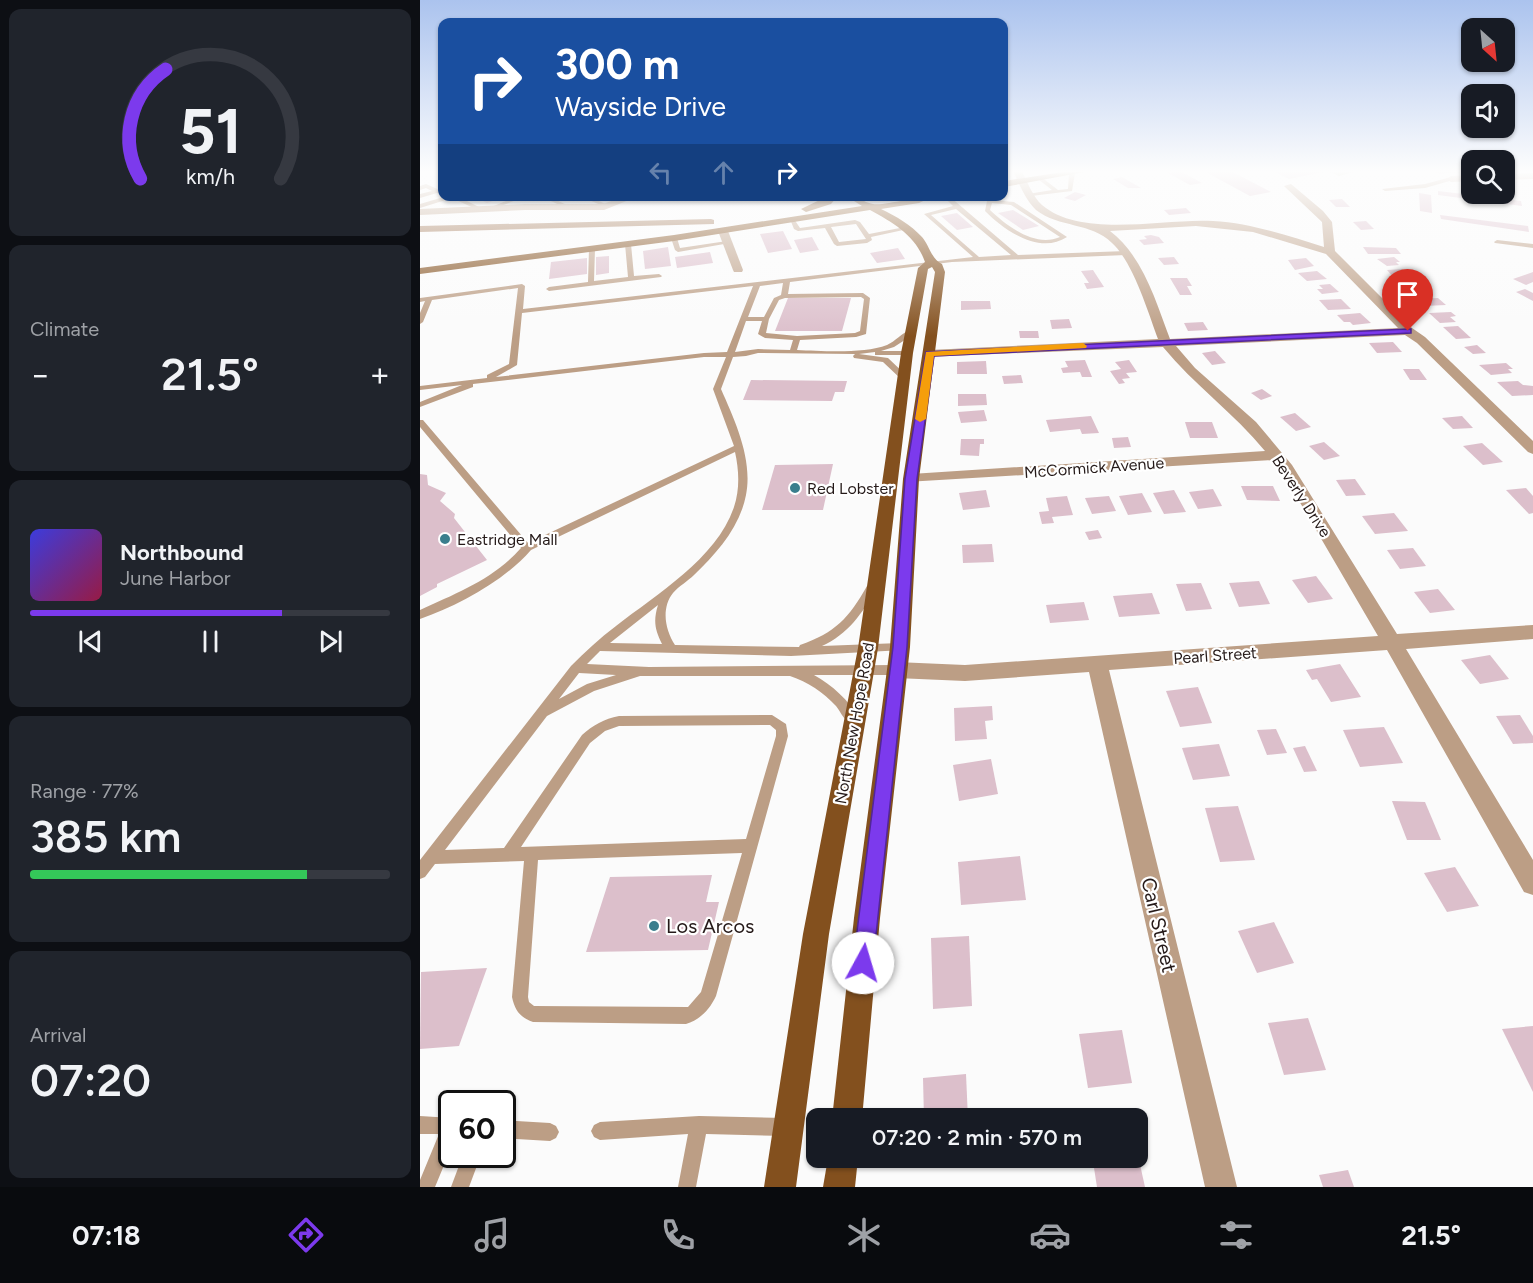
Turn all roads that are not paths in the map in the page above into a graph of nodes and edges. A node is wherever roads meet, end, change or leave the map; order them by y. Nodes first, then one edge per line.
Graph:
1 (570, 225) edge
2 (691, 225) edge
3 (758, 225) edge
4 (795, 225) edge
5 (845, 225) edge
6 (899, 225) edge
7 (940, 225) edge
8 (980, 225) edge
9 (1007, 225) edge
10 (1048, 225) edge
11 (1068, 225) edge
12 (1088, 225) edge
13 (1215, 225) edge
14 (1229, 225) edge
15 (1327, 225) edge
16 (861, 227) joint
17 (420, 229) edge
18 (853, 229) dead end
19 (905, 229) junction
20 (1101, 229) junction
21 (831, 230) junction
22 (723, 231) junction
23 (1057, 231) junction
24 (866, 235) junction
25 (857, 236) dead end
26 (674, 238) junction
27 (1497, 242) dead end
28 (727, 243) junction
29 (628, 244) junction
30 (1533, 246) edge
31 (592, 249) junction
32 (1330, 252) junction
33 (1126, 253) junction
34 (976, 257) junction
35 (1017, 257) junction
36 (420, 262) edge
37 (899, 262) dead end
38 (890, 263) dead end
39 (912, 263) junction
40 (931, 263) junction
41 (738, 270) dead end
42 (864, 270) junction
43 (420, 272) edge
44 (659, 276) dead end
45 (631, 278) junction
46 (787, 281) junction
47 (591, 283) junction
48 (758, 284) junction
49 (549, 289) dead end
50 (784, 296) junction
51 (429, 299) junction
52 (420, 300) edge
53 (519, 310) junction
54 (743, 319) junction
55 (766, 319) junction
56 (420, 322) edge
57 (1408, 331) junction
58 (911, 332) junction
59 (797, 338) junction
60 (1165, 341) junction
61 (793, 351) junction
62 (850, 351) junction
63 (746, 354) junction
64 (907, 354) junction
65 (930, 354) junction
66 (728, 355) junction
67 (927, 375) junction
68 (904, 377) junction
69 (483, 380) junction
70 (420, 388) edge
71 (420, 405) edge
72 (420, 422) edge
73 (739, 447) junction
74 (1533, 449) edge
75 (1277, 455) junction
76 (911, 479) junction
77 (527, 548) junction
78 (876, 582) junction
79 (669, 589) junction
80 (420, 615) edge
81 (1533, 632) edge
82 (1393, 644) junction
83 (600, 647) junction
84 (900, 647) junction
85 (868, 648) junction
86 (672, 649) junction
87 (791, 652) junction
88 (1097, 662) junction
89 (576, 668) junction
90 (786, 670) junction
91 (864, 670) junction
92 (896, 670) junction
93 (649, 672) junction
94 (542, 714) junction
95 (855, 722) junction
96 (750, 846) junction
97 (532, 853) junction
98 (508, 854) junction
99 (432, 856) junction
100 (420, 872) edge
101 (1533, 883) edge
102 (848, 1108) edge
103 (420, 1125) edge
104 (699, 1125) junction
105 (438, 1126) edge
106 (789, 1128) junction
107 (516, 1130) edge
108 (600, 1131) dead end
109 (550, 1132) dead end
110 (438, 1158) edge
111 (467, 1168) edge
112 (842, 1168) edge
113 (426, 1187) edge
114 (460, 1187) edge
115 (687, 1187) edge
116 (780, 1187) edge
117 (840, 1187) edge
118 (1221, 1187) edge

1 - 17 main road
2 - 36 main road
3 - 22 main road
4 - 21 lane
5 - 21 lane
6 - 19 main road, North New Hope Road
7 - 34 lane
8 - 35 lane
9 - 23 lane
10 - 23 lane
11 - 23 lane
12 - 20 street, Beverly Drive
13 - 20 street
14 - 32 street
15 - 32 street
16 - 18 lane
16 - 24 lane
19 - 24 lane
19 - 40 main road, North New Hope Road
20 - 33 street, Beverly Drive
21 - 24 lane
22 - 26 main road
22 - 28 street
24 - 25 lane
26 - 28 lane
26 - 29 main road
27 - 30 lane
28 - 41 street
29 - 31 main road
29 - 45 lane
31 - 43 main road
31 - 47 lane
32 - 57 street
33 - 35 lane
33 - 60 street, Beverly Drive
34 - 35 lane
34 - 40 lane
37 - 39 lane
38 - 42 lane
39 - 40 lane
39 - 42 lane
40 - 58 main road, North New Hope Road
40 - 65 main road, North New Hope Road
42 - 46 lane
44 - 45 lane
45 - 47 lane
46 - 48 lane
46 - 50 lane
47 - 49 lane
48 - 53 lane
48 - 54 lane
50 - 55 lane
50 - 59 lane
51 - 52 lane
51 - 53 lane
51 - 56 lane
53 - 69 lane
54 - 55 lane
54 - 66 lane
55 - 59 lane
57 - 60 street
57 - 74 street
58 - 62 lane
58 - 64 main road, North New Hope Road
59 - 61 lane
60 - 65 street
60 - 75 street, Beverly Drive
61 - 62 lane
61 - 63 lane
62 - 64 lane
63 - 66 lane
63 - 68 lane
64 - 67 main road
64 - 68 main road, North New Hope Road
65 - 67 main road, North New Hope Road
66 - 69 lane
66 - 73 lane
67 - 76 main road, North New Hope Road
68 - 78 main road, North New Hope Road
69 - 70 lane
69 - 71 lane
72 - 77 lane
73 - 77 lane
73 - 79 lane
75 - 76 street, McCormick Avenue
75 - 82 street, Beverly Drive
76 - 84 main road, North New Hope Road
77 - 80 lane
78 - 85 main road, North New Hope Road
78 - 87 lane
79 - 83 lane
79 - 86 lane
81 - 82 street, Pearl Street
82 - 88 street, Pearl Street
82 - 101 street, Beverly Drive
83 - 86 lane
83 - 89 lane
84 - 85 lane
84 - 92 main road, North New Hope Road
85 - 87 lane
85 - 91 main road, North New Hope Road
86 - 87 lane
88 - 92 street, Pearl Street
88 - 118 street, Carl Street
89 - 93 lane
89 - 94 lane
90 - 91 lane
90 - 93 lane
90 - 95 lane
91 - 92 lane
91 - 95 main road, North New Hope Road
92 - 102 main road, North New Hope Road
93 - 94 lane
94 - 99 lane
95 - 106 main road, North New Hope Road
96 - 97 lane
96 - 97 lane
96 - 98 lane
97 - 98 lane
98 - 99 lane
99 - 100 lane
103 - 105 lane
104 - 106 lane
104 - 108 lane
104 - 115 lane
106 - 116 main road, North New Hope Road
107 - 109 lane
110 - 113 lane
111 - 114 lane
112 - 117 main road

